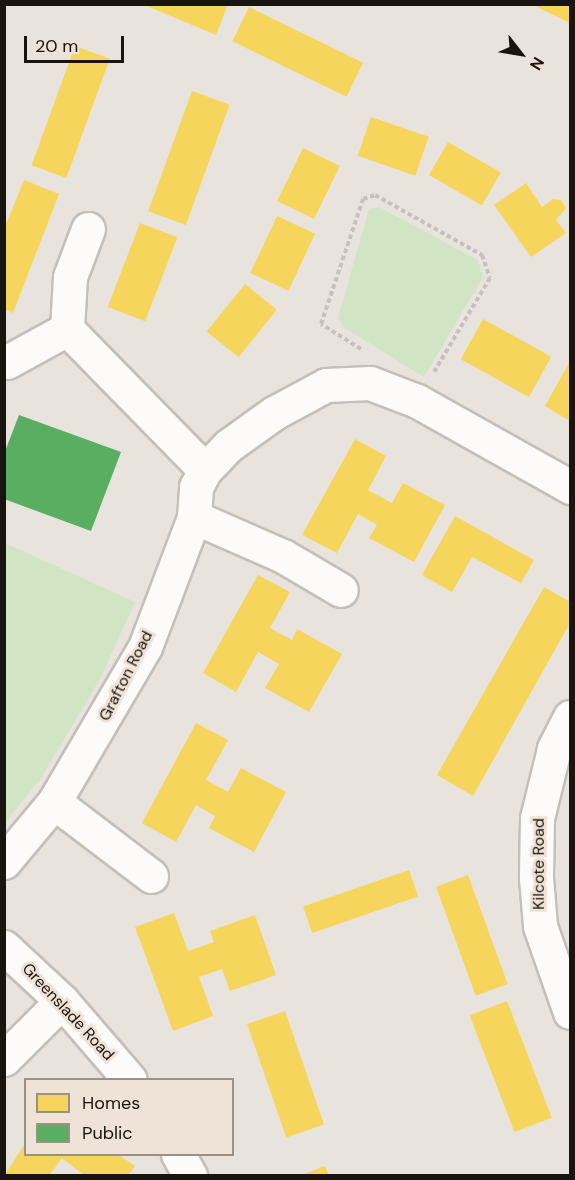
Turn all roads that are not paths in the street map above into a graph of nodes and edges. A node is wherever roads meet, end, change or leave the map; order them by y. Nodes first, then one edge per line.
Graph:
1 (88, 229) dead end
2 (67, 329) junction
3 (7, 362) dead end
4 (205, 470) junction
5 (570, 487) edge
6 (194, 517) junction
7 (341, 590) dead end
8 (570, 717) edge
9 (54, 802) junction
10 (4, 862) edge
11 (151, 876) dead end
12 (4, 947) edge
13 (62, 1001) junction
14 (570, 1012) edge
15 (4, 1059) edge
16 (128, 1078) edge
17 (179, 1156) edge
18 (190, 1176) edge

1 - 2 street
2 - 3 street
2 - 4 street
4 - 5 street, Grafton Road
4 - 6 street, Grafton Road
6 - 7 street
6 - 9 street, Grafton Road
8 - 14 street, Kilcote Road
9 - 10 street, Grafton Road
9 - 11 street
12 - 13 street, Greenslade Road
13 - 15 street
13 - 16 street, Greenslade Road
17 - 18 street

